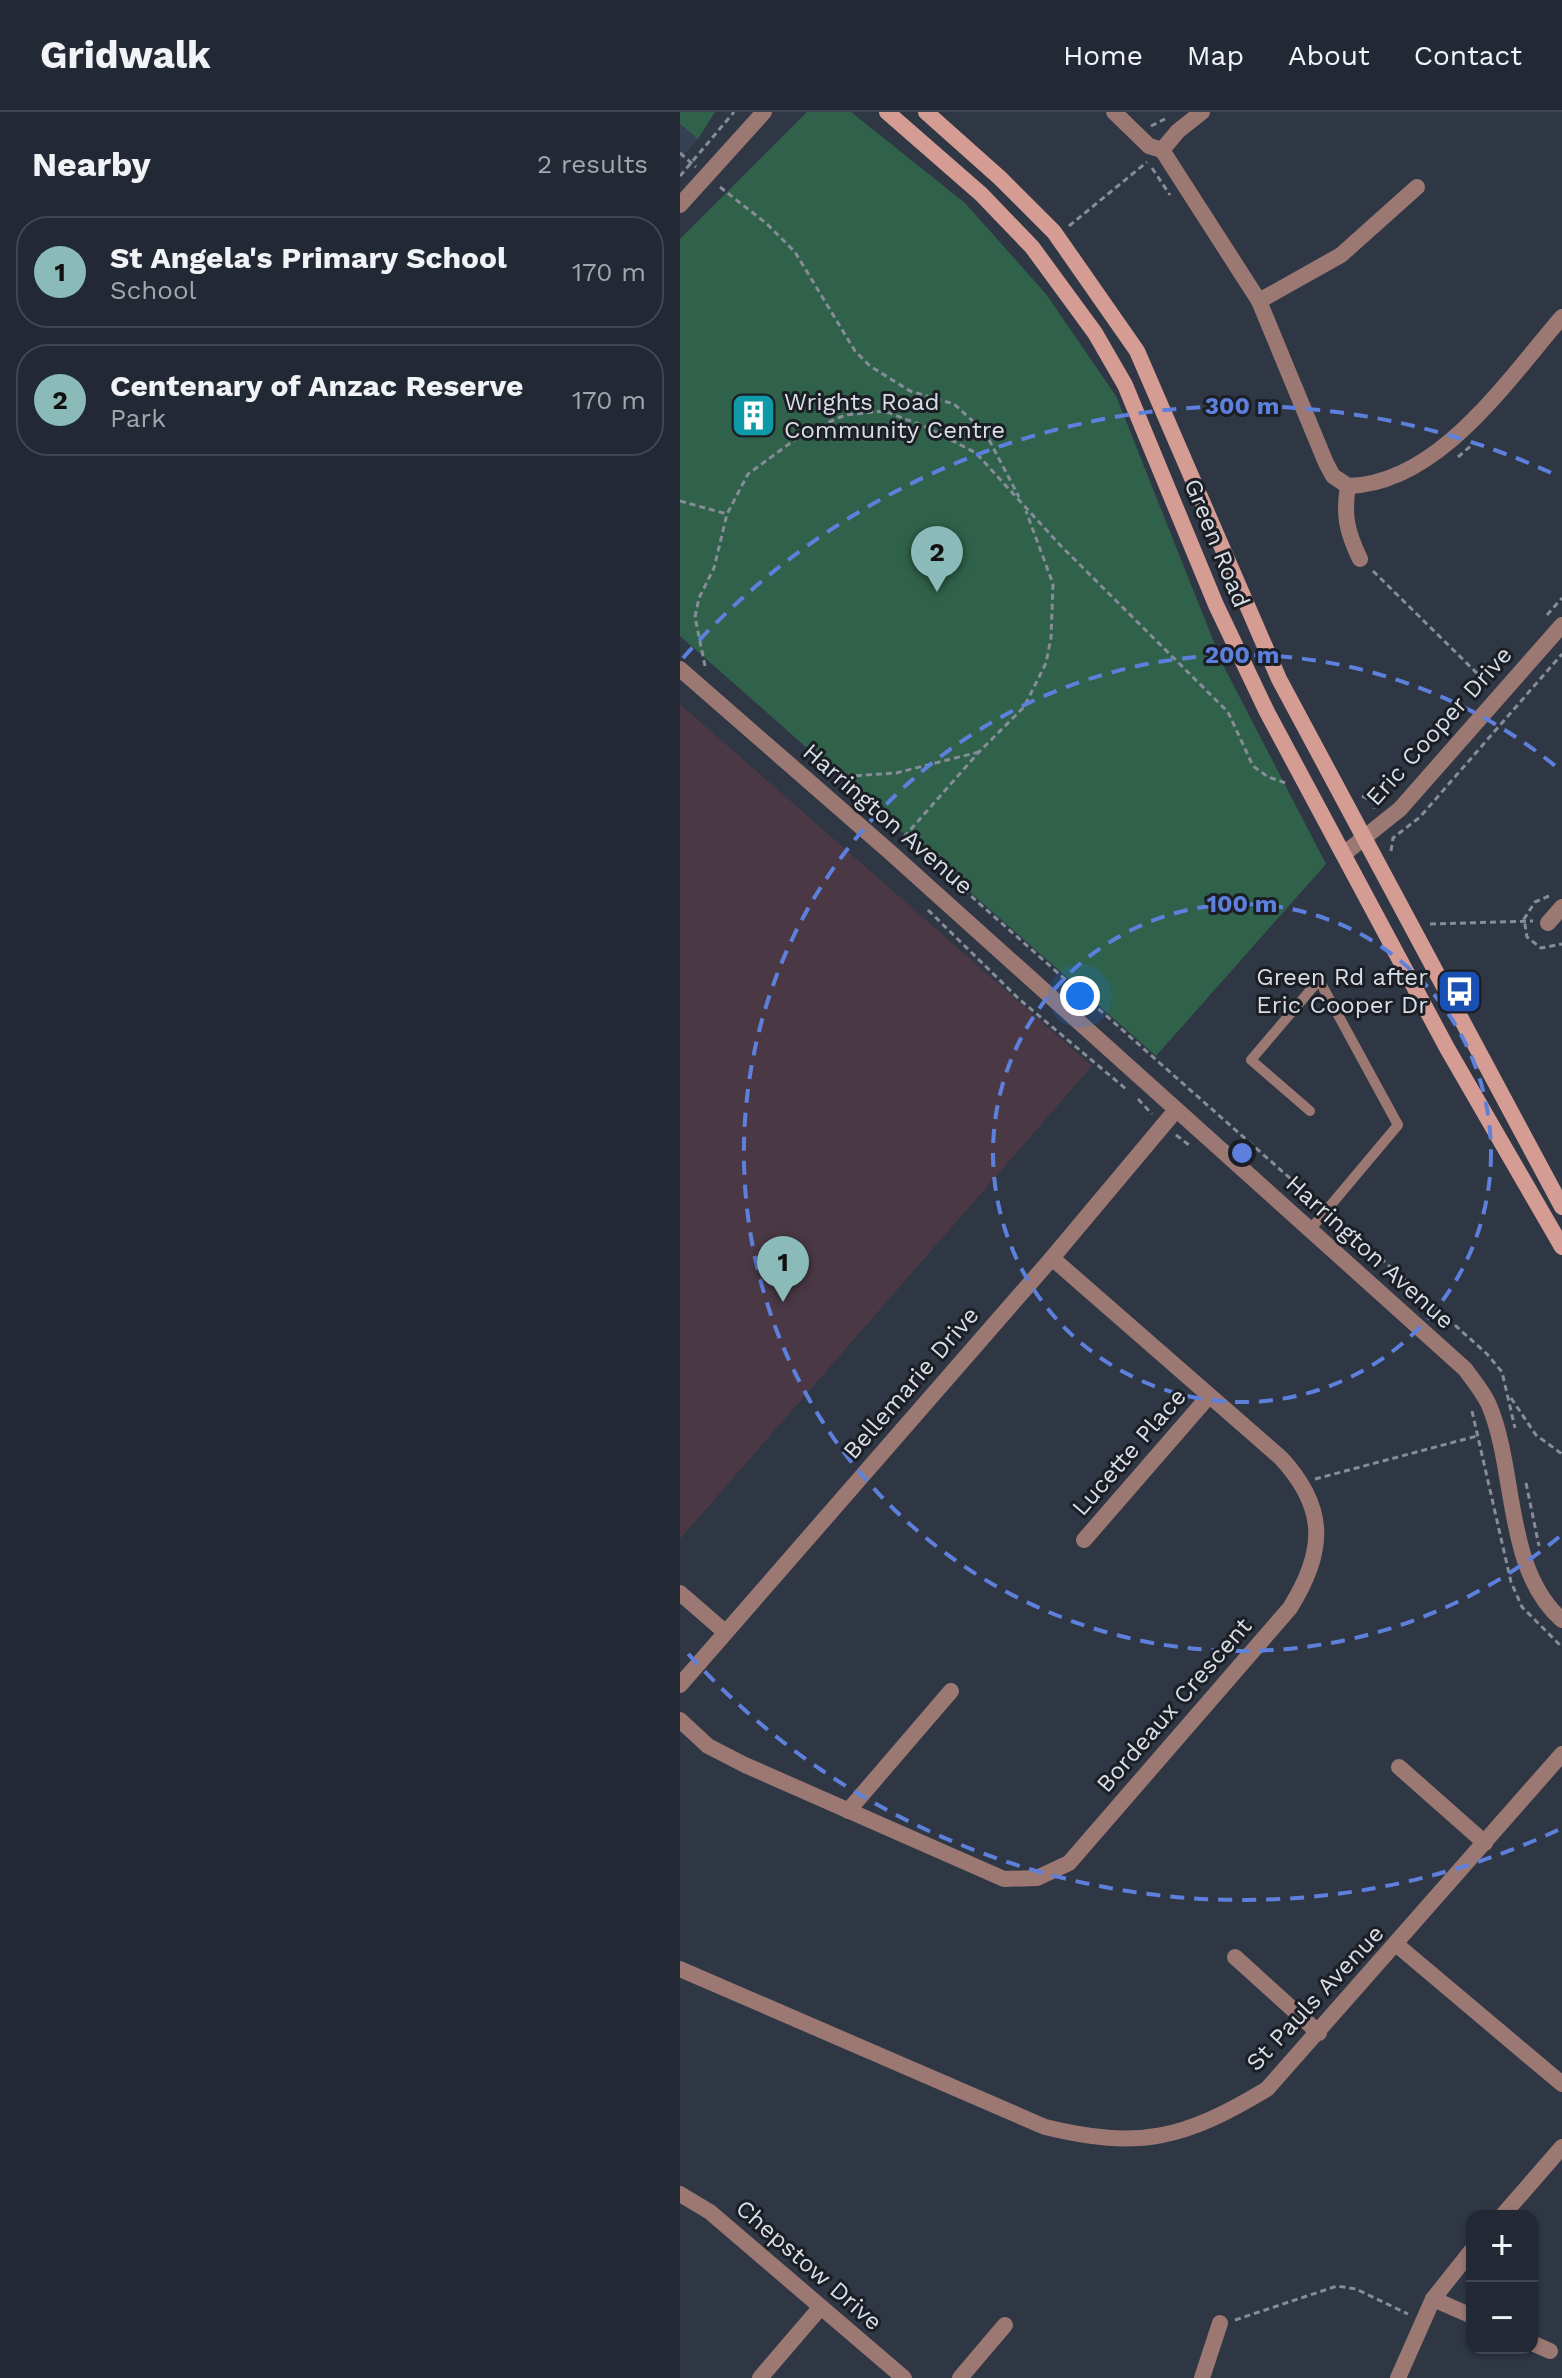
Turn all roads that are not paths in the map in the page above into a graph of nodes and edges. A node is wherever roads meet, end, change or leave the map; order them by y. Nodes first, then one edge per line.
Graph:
1 (764, 112) edge
2 (887, 112) edge
3 (926, 112) edge
4 (1114, 112) edge
5 (1202, 112) edge
6 (1156, 155) junction
7 (1417, 187) dead end
8 (680, 205) edge
9 (1259, 301) junction
10 (1562, 317) edge
11 (1348, 486) junction
12 (1360, 559) road end
13 (1562, 625) edge
14 (680, 669) edge
15 (1364, 839) junction
16 (1345, 853) junction
17 (1562, 907) edge
18 (1548, 923) road end
19 (1176, 1110) junction
20 (1310, 1111) dead end
21 (1562, 1207) edge
22 (1309, 1231) junction
23 (1562, 1247) edge
24 (1052, 1258) junction
25 (1209, 1396) junction
26 (1084, 1540) dead end
27 (680, 1593) edge
28 (1562, 1620) edge
29 (725, 1632) junction
30 (680, 1685) edge
31 (951, 1691) dead end
32 (680, 1720) edge
33 (1562, 1754) edge
34 (1399, 1767) dead end
35 (848, 1811) junction
36 (1485, 1843) junction
37 (1397, 1945) junction
38 (1235, 1957) dead end
39 (680, 1969) edge
40 (1319, 2033) junction
41 (1562, 2084) edge
42 (1562, 2147) edge
43 (680, 2194) edge
44 (1507, 2210) edge
45 (1466, 2258) edge
46 (1433, 2299) junction
47 (820, 2308) junction
48 (1466, 2313) edge
49 (1220, 2323) road end
50 (1005, 2325) dead end
51 (1538, 2346) edge
52 (1550, 2351) dead end
53 (760, 2378) edge
54 (904, 2378) edge
55 (960, 2378) edge
56 (1202, 2378) edge
57 (1398, 2378) edge

1 - 8 street
2 - 16 main road, Green Road
3 - 15 main road, Green Road
4 - 6 street
5 - 6 street
6 - 9 street
7 - 9 street
9 - 11 street
10 - 11 street
11 - 12 street
13 - 15 street, Eric Cooper Drive
14 - 19 street, Harrington Avenue
15 - 16 street, Eric Cooper Drive
15 - 21 main road, Green Road
16 - 23 main road, Green Road
17 - 18 street
19 - 22 street, Harrington Avenue
19 - 24 street, Bellemarie Drive
20 - 22 lane
22 - 28 street, Harrington Avenue
24 - 25 street
24 - 29 street, Bellemarie Drive
25 - 26 street, Lucette Place
25 - 35 street, Bordeaux Crescent
27 - 29 street
29 - 30 street, Bellemarie Drive
31 - 35 street
32 - 35 street, Bordeaux Crescent
33 - 36 street, St Pauls Avenue
34 - 36 street
36 - 37 street, St Pauls Avenue
37 - 40 street, St Pauls Avenue
37 - 41 street
38 - 40 street
39 - 40 street, St Pauls Avenue
42 - 44 street
43 - 47 street, Chepstow Drive
45 - 46 street
46 - 48 street
46 - 57 street
47 - 53 street
47 - 54 street, Chepstow Drive
49 - 56 street
50 - 55 street
51 - 52 street

